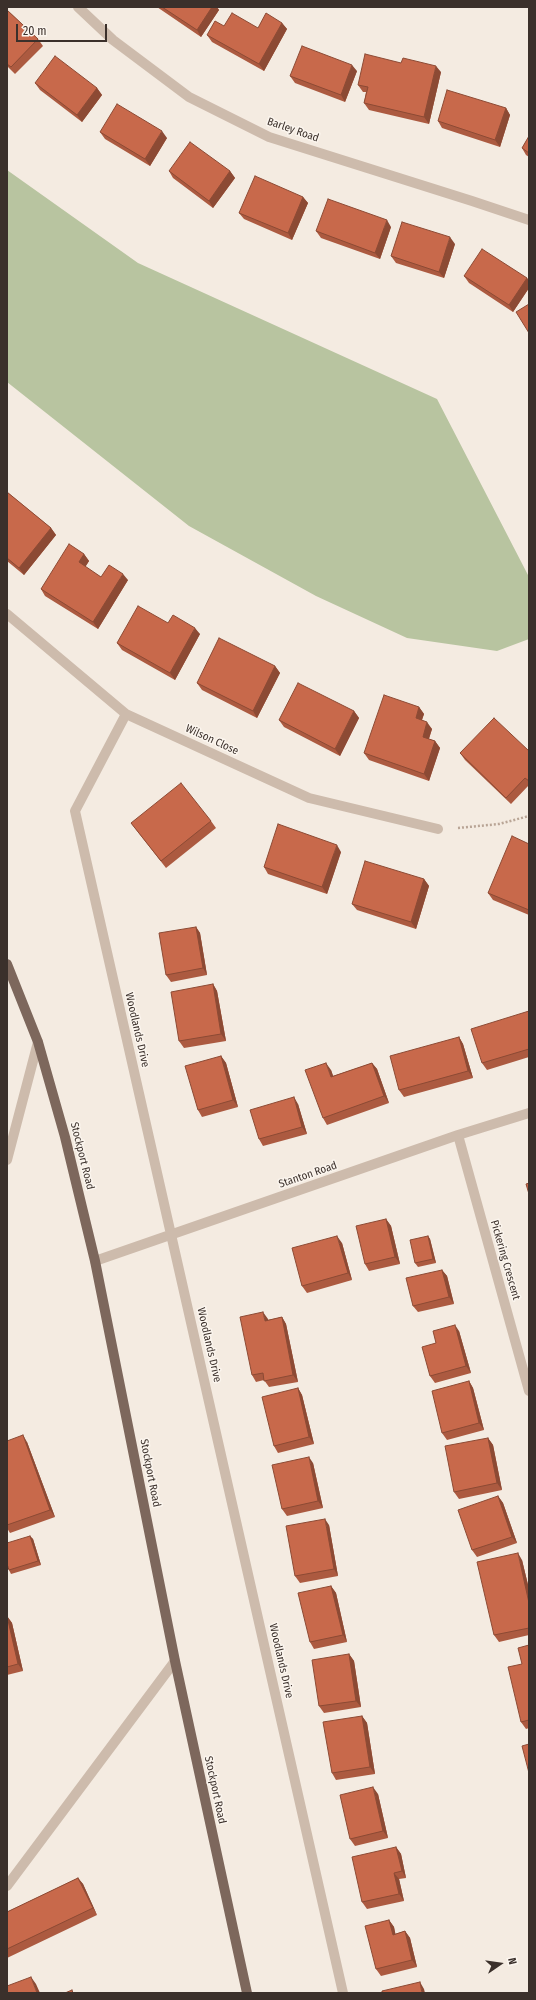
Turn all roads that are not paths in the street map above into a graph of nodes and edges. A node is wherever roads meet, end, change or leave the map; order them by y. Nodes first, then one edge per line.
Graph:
1 (78, 7) edge
2 (529, 220) edge
3 (7, 614) edge
4 (126, 714) junction
5 (438, 830) road end
6 (7, 964) edge
7 (38, 1042) junction
8 (529, 1113) edge
9 (458, 1135) junction
10 (7, 1160) edge
11 (172, 1236) junction
12 (95, 1261) junction
13 (529, 1391) edge
14 (175, 1661) junction
15 (7, 1886) edge
16 (247, 1993) edge
17 (343, 1993) edge

1 - 2 street, Barley Road
3 - 4 street, Wilson Close
4 - 5 street, Wilson Close
4 - 11 street, Woodlands Drive
6 - 7 main road, Stockport Road
7 - 10 street
7 - 12 main road, Stockport Road
8 - 9 street, Stanton Road
9 - 11 street, Stanton Road
9 - 13 street, Pickering Crescent
11 - 12 street, Stanton Road
11 - 17 street, Woodlands Drive
12 - 14 main road, Stockport Road
14 - 15 street
14 - 16 main road, Stockport Road

